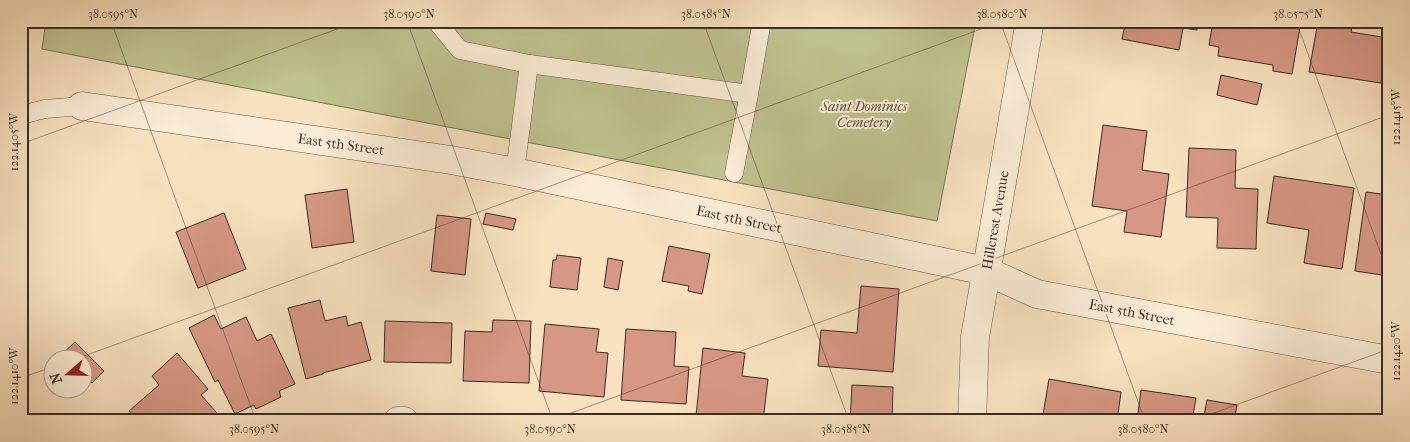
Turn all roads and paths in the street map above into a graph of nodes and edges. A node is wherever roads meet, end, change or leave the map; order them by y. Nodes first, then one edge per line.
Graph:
1 (436, 21) edge
2 (762, 21) edge
3 (1030, 21) edge
4 (529, 64) junction
5 (749, 94) junction
6 (82, 106) joint
7 (21, 114) edge
8 (515, 172) junction
9 (734, 173) dead end
10 (986, 271) junction
11 (1389, 360) edge
12 (398, 421) edge
13 (404, 421) edge
14 (972, 421) edge

1 - 4 lane
2 - 5 lane
3 - 10 street, Hillcrest Avenue
4 - 5 lane
4 - 8 lane
5 - 9 lane
6 - 7 lane
6 - 8 street, East 5th Street
8 - 10 street, East 5th Street
10 - 11 street, East 5th Street
10 - 14 street, Hillcrest Avenue
12 - 13 street

